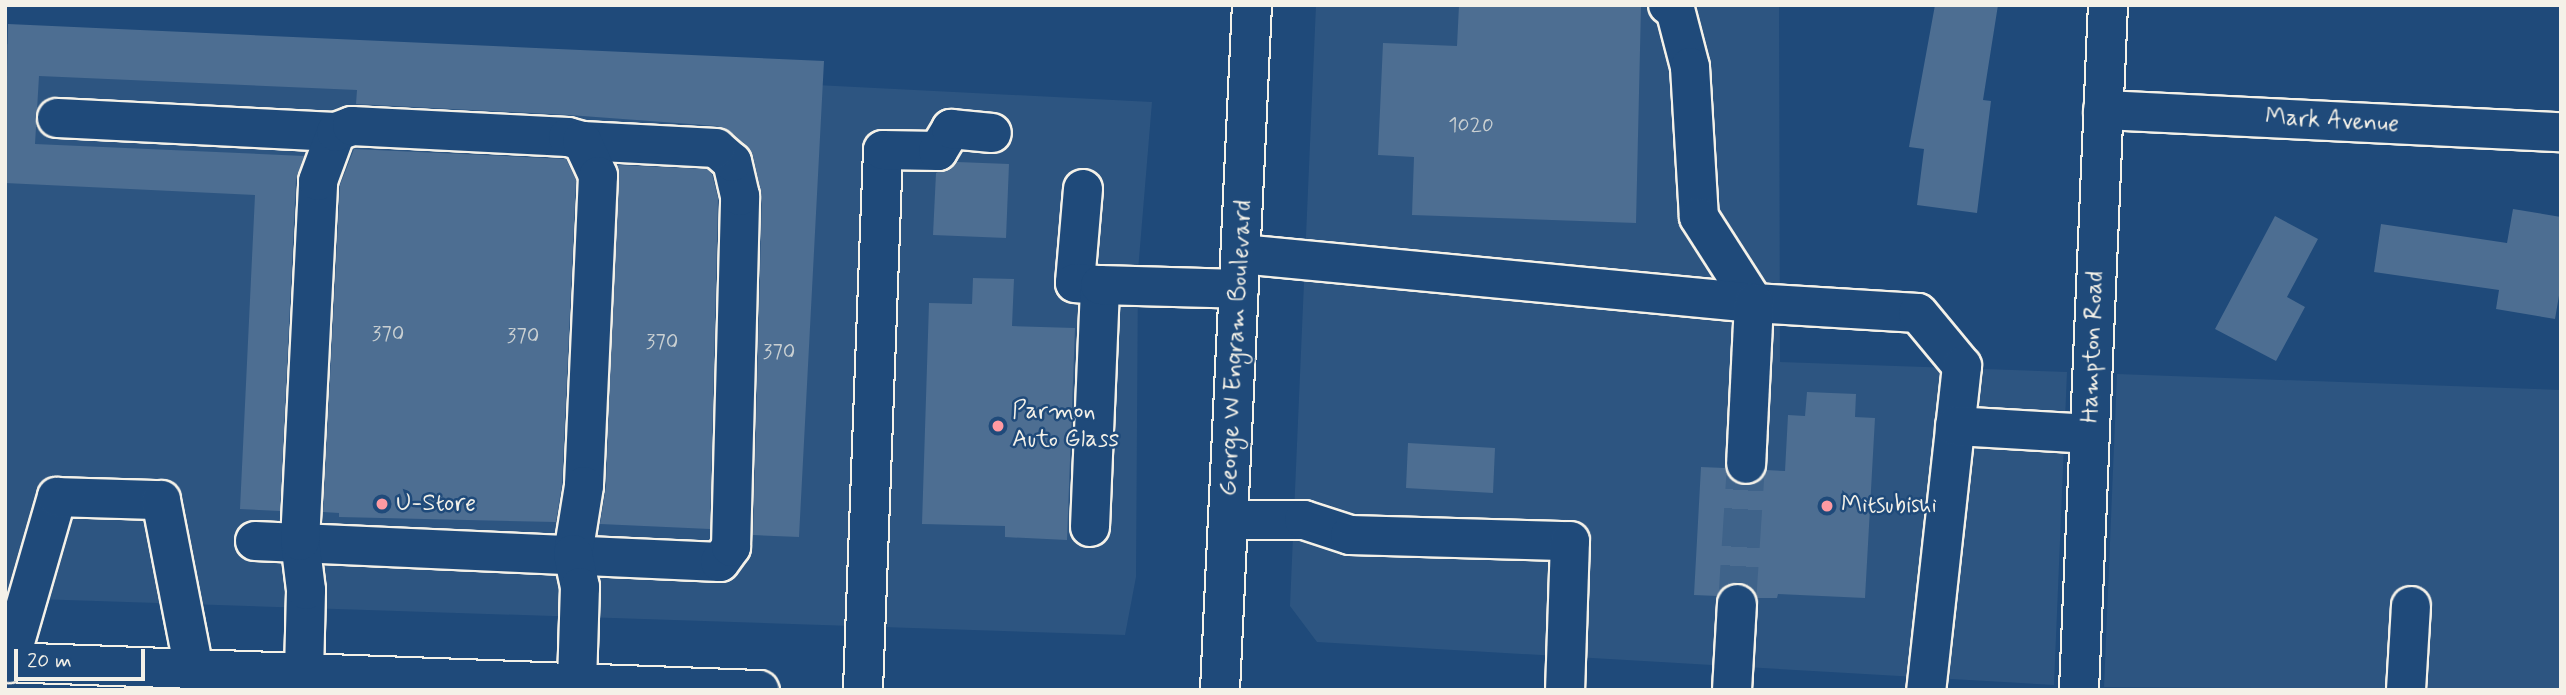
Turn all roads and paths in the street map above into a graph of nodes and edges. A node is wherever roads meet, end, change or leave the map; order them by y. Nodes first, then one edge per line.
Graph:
1 (1252, 5) edge
2 (1668, 5) edge
3 (2108, 5) edge
4 (2103, 110) junction
5 (57, 118) dead end
6 (336, 132) junction
7 (2561, 132) edge
8 (992, 133) dead end
9 (582, 141) junction
10 (1083, 189) dead end
11 (1240, 271) junction
12 (1100, 285) junction
13 (1754, 303) junction
14 (1955, 426) junction
15 (2089, 434) junction
16 (1746, 464) tunnel mouth
17 (1228, 520) junction
18 (1090, 527) dead end
19 (255, 541) dead end
20 (300, 541) junction
21 (573, 554) junction
22 (1737, 604) tunnel mouth
23 (2411, 606) dead end
24 (7, 663) edge
25 (304, 673) junction
26 (174, 676) edge
27 (576, 683) junction
28 (759, 690) edge
29 (863, 690) edge
30 (1220, 690) edge
31 (1565, 690) edge
32 (1732, 690) edge
33 (1926, 690) edge
34 (2079, 690) edge
35 (2406, 690) edge

1 - 11 main road, George W Engram Boulevard
2 - 13 main road
3 - 4 main road, Hampton Road
4 - 7 main road, Mark Avenue
4 - 15 main road, Hampton Road
5 - 6 main road
6 - 9 main road
6 - 20 main road
8 - 29 main road
9 - 21 main road
9 - 21 main road
10 - 12 main road
11 - 12 main road
11 - 13 main road
11 - 17 main road, George W Engram Boulevard
12 - 18 main road
13 - 14 main road
13 - 16 main road
14 - 15 main road
14 - 33 main road
15 - 34 main road, Hampton Road
17 - 30 main road, George W Engram Boulevard
17 - 31 main road
19 - 20 main road
20 - 21 main road
20 - 25 main road
21 - 27 main road
22 - 32 main road
23 - 35 main road
24 - 26 main road
24 - 26 main road
25 - 26 main road
25 - 27 main road
27 - 28 main road

